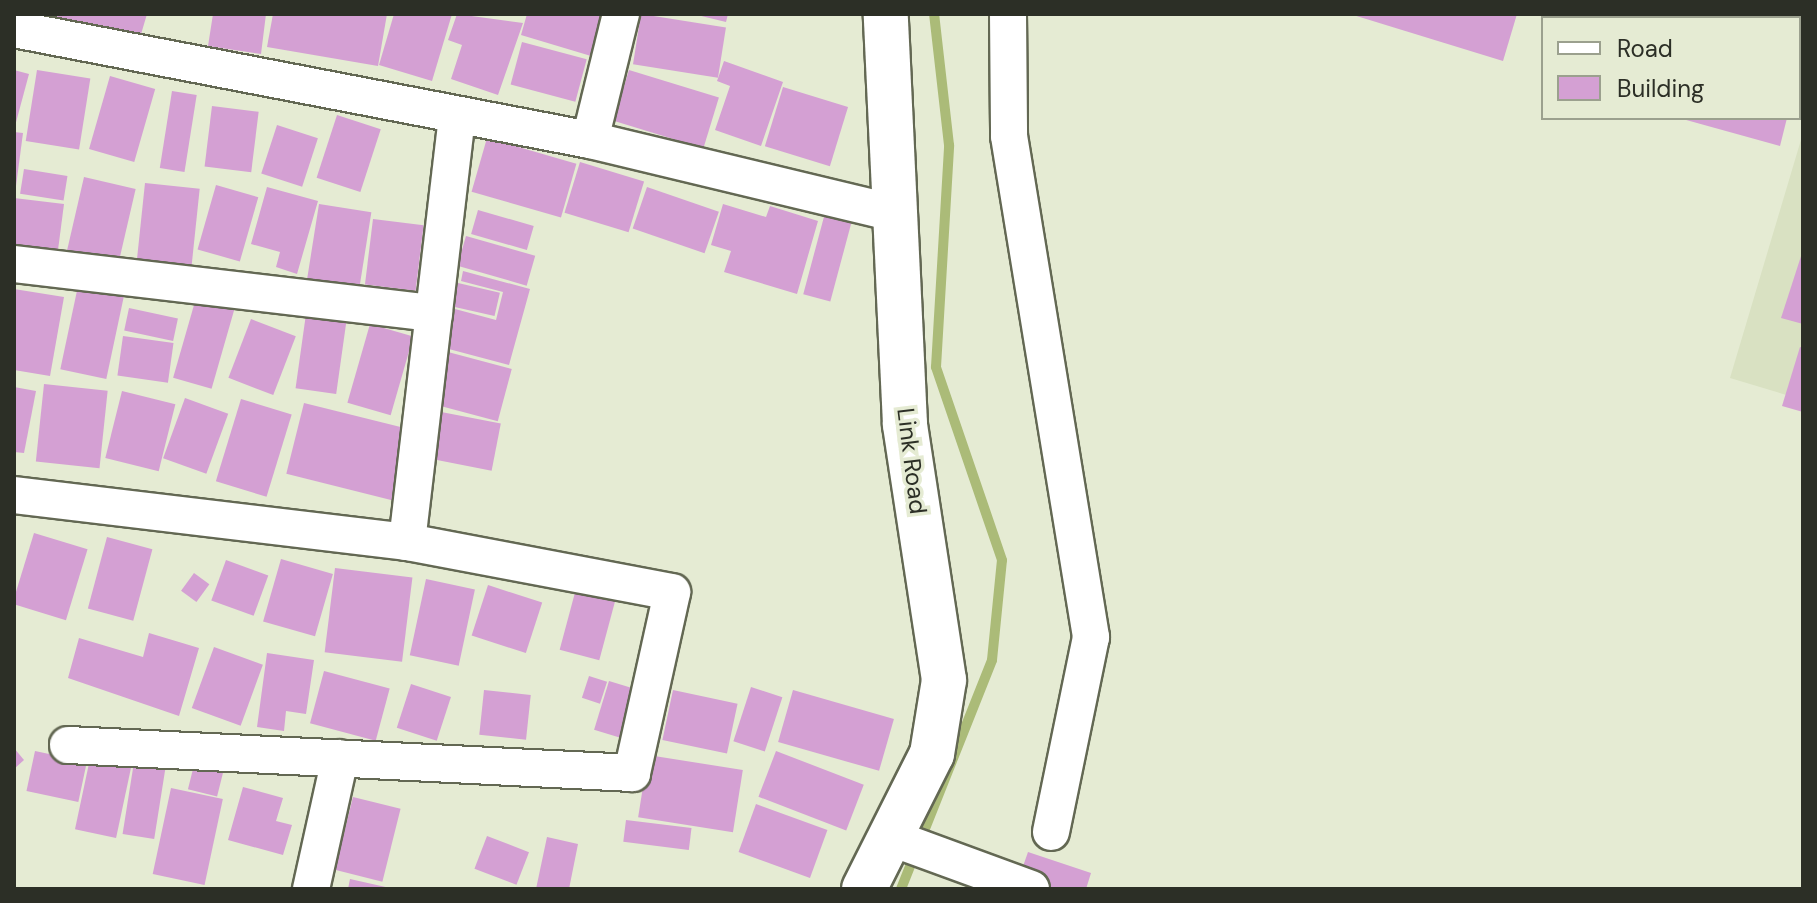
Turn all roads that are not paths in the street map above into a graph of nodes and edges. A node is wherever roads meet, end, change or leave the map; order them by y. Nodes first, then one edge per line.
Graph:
1 (621, 14) edge
2 (886, 14) edge
3 (1008, 14) edge
4 (24, 25) edge
5 (457, 118) junction
6 (590, 140) junction
7 (895, 213) junction
8 (14, 264) edge
9 (434, 313) junction
10 (14, 495) edge
11 (407, 542) junction
12 (68, 745) dead end
13 (340, 758) junction
14 (1051, 832) dead end
15 (910, 844) junction
16 (311, 889) edge
17 (864, 889) edge
18 (1031, 889) edge

1 - 6 street
2 - 7 street, Link Road
3 - 14 street
4 - 5 street
5 - 6 street
5 - 9 street
6 - 7 street
7 - 15 street, Link Road
8 - 9 street
9 - 11 street
10 - 11 street
11 - 13 street
12 - 13 street
13 - 16 street
15 - 17 street, Link Road
15 - 18 street

